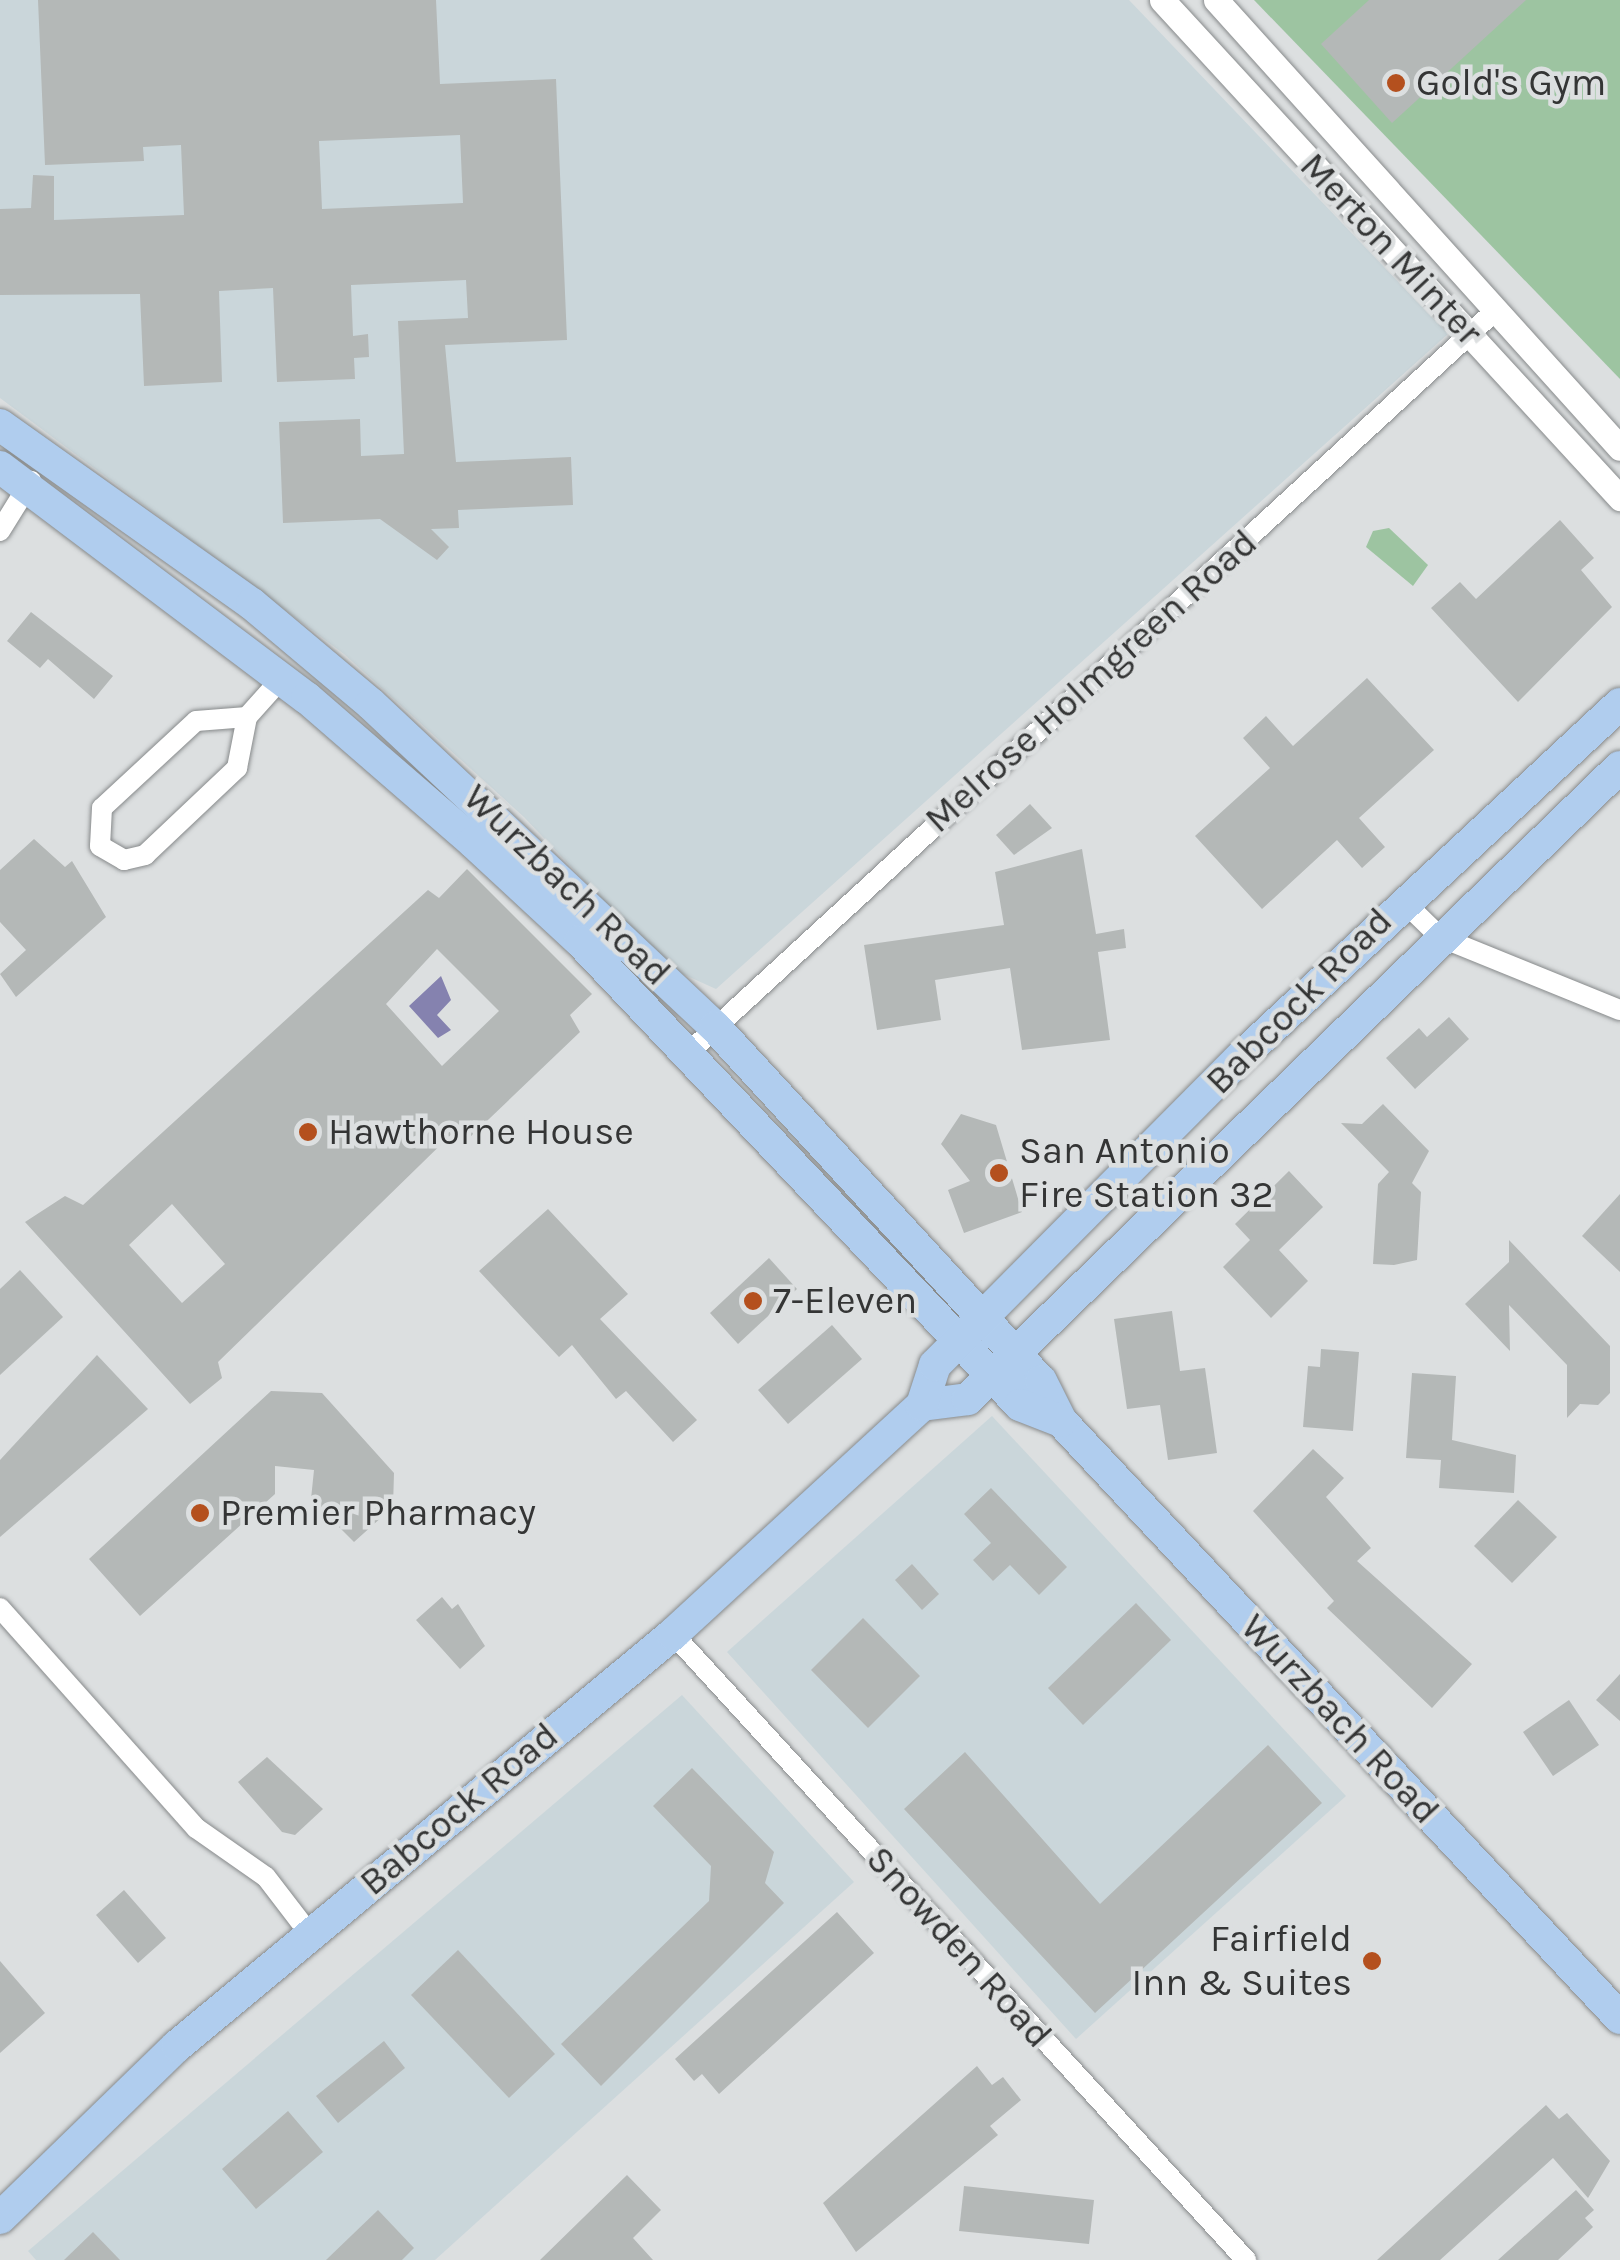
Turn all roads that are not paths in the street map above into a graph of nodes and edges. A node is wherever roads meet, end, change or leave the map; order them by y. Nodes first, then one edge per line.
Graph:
1 (1162, 0) edge
2 (1216, 0) edge
3 (1496, 310) junction
4 (1469, 333) junction
5 (0, 425) edge
6 (1620, 448) edge
7 (46, 455) junction
8 (0, 467) edge
9 (28, 486) junction
10 (1620, 498) edge
11 (0, 530) edge
12 (282, 678) junction
13 (1620, 704) edge
14 (247, 717) junction
15 (1620, 768) edge
16 (1402, 900) junction
17 (1440, 937) junction
18 (1620, 1010) edge
19 (715, 1027) junction
20 (688, 1053) junction
21 (972, 1330) junction
22 (1005, 1366) junction
23 (922, 1406) junction
24 (0, 1608) edge
25 (672, 1634) junction
26 (310, 1933) junction
27 (1620, 2018) edge
28 (0, 2218) edge
29 (1246, 2260) edge

1 - 4 street, Merton Minter
2 - 3 street, Merton Minter
3 - 4 street, Melrose Holmgreen Road
3 - 6 street, Merton Minter
4 - 10 street, Merton Minter
4 - 19 street, Melrose Holmgreen Road
5 - 7 main road, Wurzbach Road
7 - 9 street
7 - 19 main road, Wurzbach Road
8 - 9 main road, Wurzbach Road
9 - 11 street
9 - 12 main road, Wurzbach Road
12 - 14 street
12 - 20 main road, Wurzbach Road
13 - 16 main road, Babcock Road
14 - 14 street
15 - 17 main road, Babcock Road
16 - 17 street
16 - 21 main road, Babcock Road
17 - 18 street
17 - 22 main road, Babcock Road
19 - 20 street, Melrose Holmgreen Road
19 - 21 main road, Wurzbach Road
20 - 21 main road, Wurzbach Road
21 - 22 main road, Wurzbach Road
21 - 23 main road, Babcock Road
22 - 23 main road, Babcock Road
22 - 27 main road, Wurzbach Road
23 - 25 main road, Babcock Road
24 - 26 street
25 - 26 main road, Babcock Road
25 - 29 street, Snowden Road
26 - 28 main road, Babcock Road

